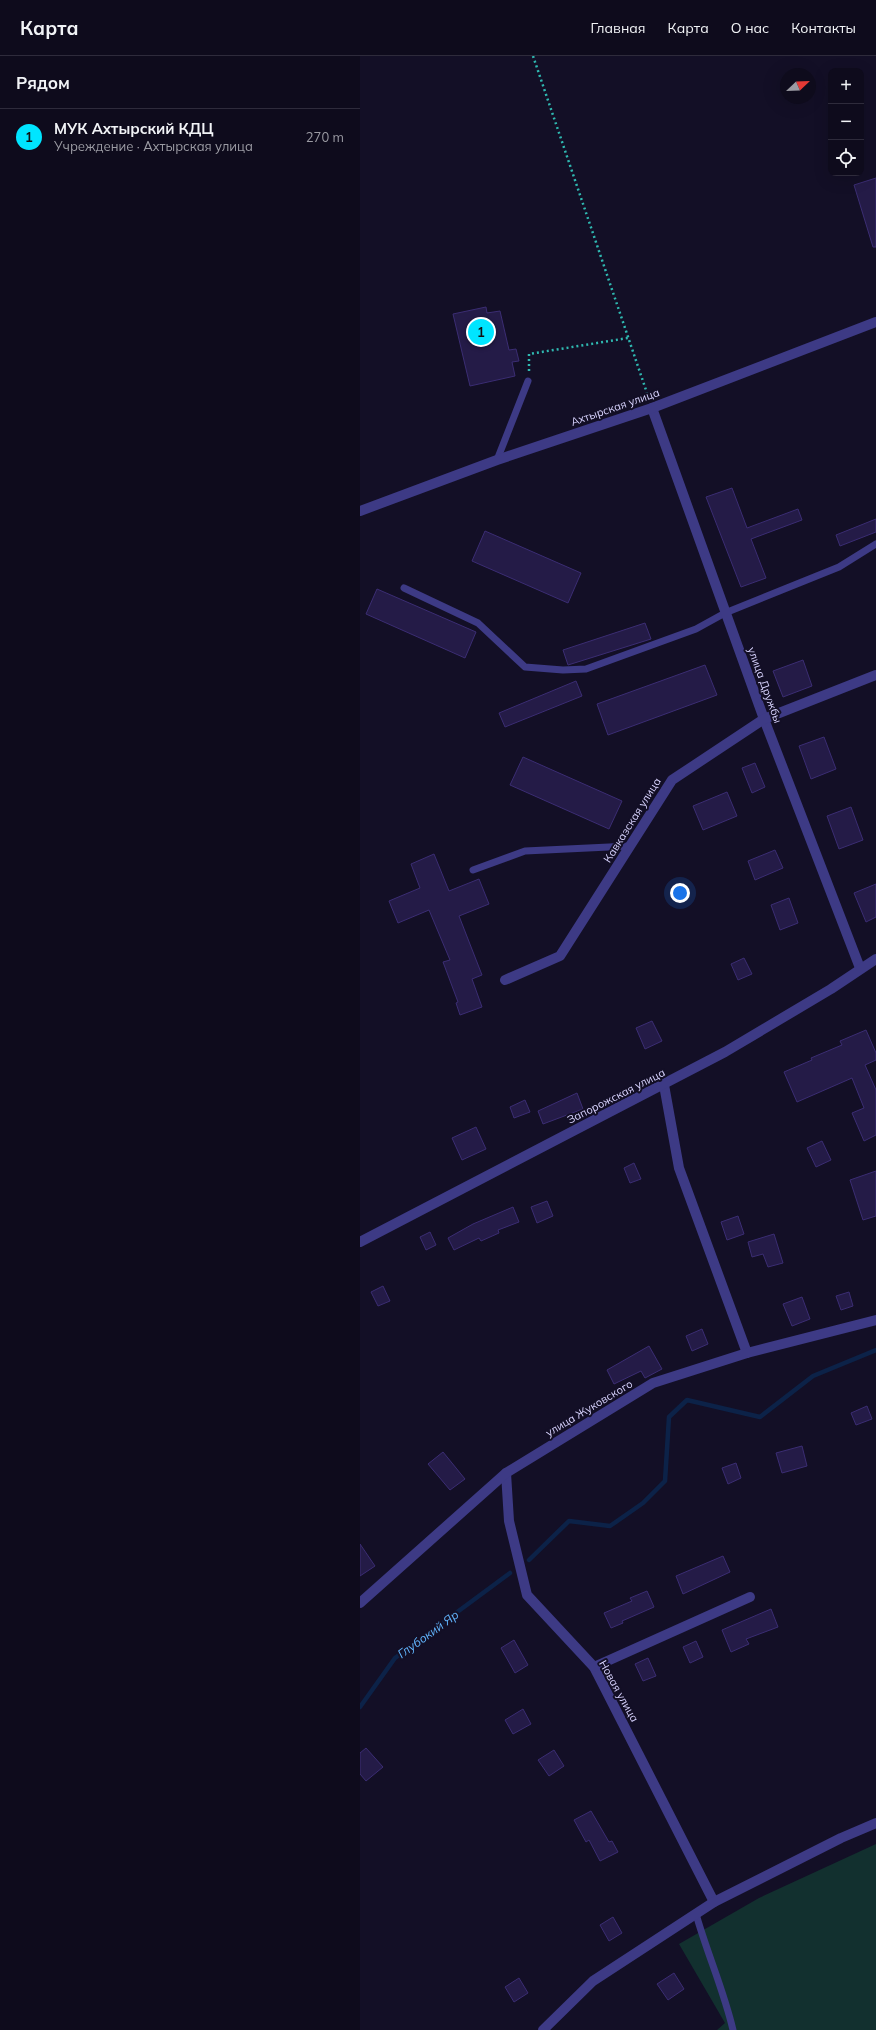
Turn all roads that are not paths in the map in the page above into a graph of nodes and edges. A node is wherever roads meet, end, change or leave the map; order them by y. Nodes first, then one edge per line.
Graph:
1 (876, 322) edge
2 (528, 381) road end
3 (652, 408) junction
4 (497, 460) junction
5 (360, 511) edge
6 (876, 544) edge
7 (404, 588) dead end
8 (725, 613) junction
9 (876, 675) edge
10 (764, 719) junction
11 (630, 846) junction
12 (472, 870) dead end
13 (876, 959) edge
14 (860, 968) junction
15 (505, 980) dead end
16 (664, 1084) junction
17 (360, 1242) edge
18 (876, 1320) edge
19 (747, 1353) junction
20 (506, 1473) junction
21 (750, 1597) dead end
22 (360, 1603) edge
23 (594, 1667) junction
24 (876, 1823) edge
25 (714, 1902) junction
26 (696, 1914) junction
27 (543, 2030) edge
28 (733, 2030) edge

1 - 3 street, Ахтырская улица
2 - 4 lane
3 - 4 street, Ахтырская улица
3 - 8 street, улица Дружбы
4 - 5 street, Ахтырская улица
6 - 8 lane
7 - 8 lane
8 - 10 street, улица Дружбы
9 - 10 street, Кавказская улица
10 - 11 street, Кавказская улица
10 - 14 street, улица Дружбы
11 - 12 lane
11 - 15 street, Кавказская улица
13 - 14 street, Запорожская улица
14 - 16 street, Запорожская улица
16 - 17 street, Запорожская улица
16 - 19 street
18 - 19 street, улица Жуковского
19 - 20 street, улица Жуковского
20 - 22 street, улица Жуковского
20 - 23 street, Новая улица
21 - 23 street
23 - 25 street, Новая улица
24 - 25 street
25 - 26 street
26 - 27 street
26 - 28 lane

